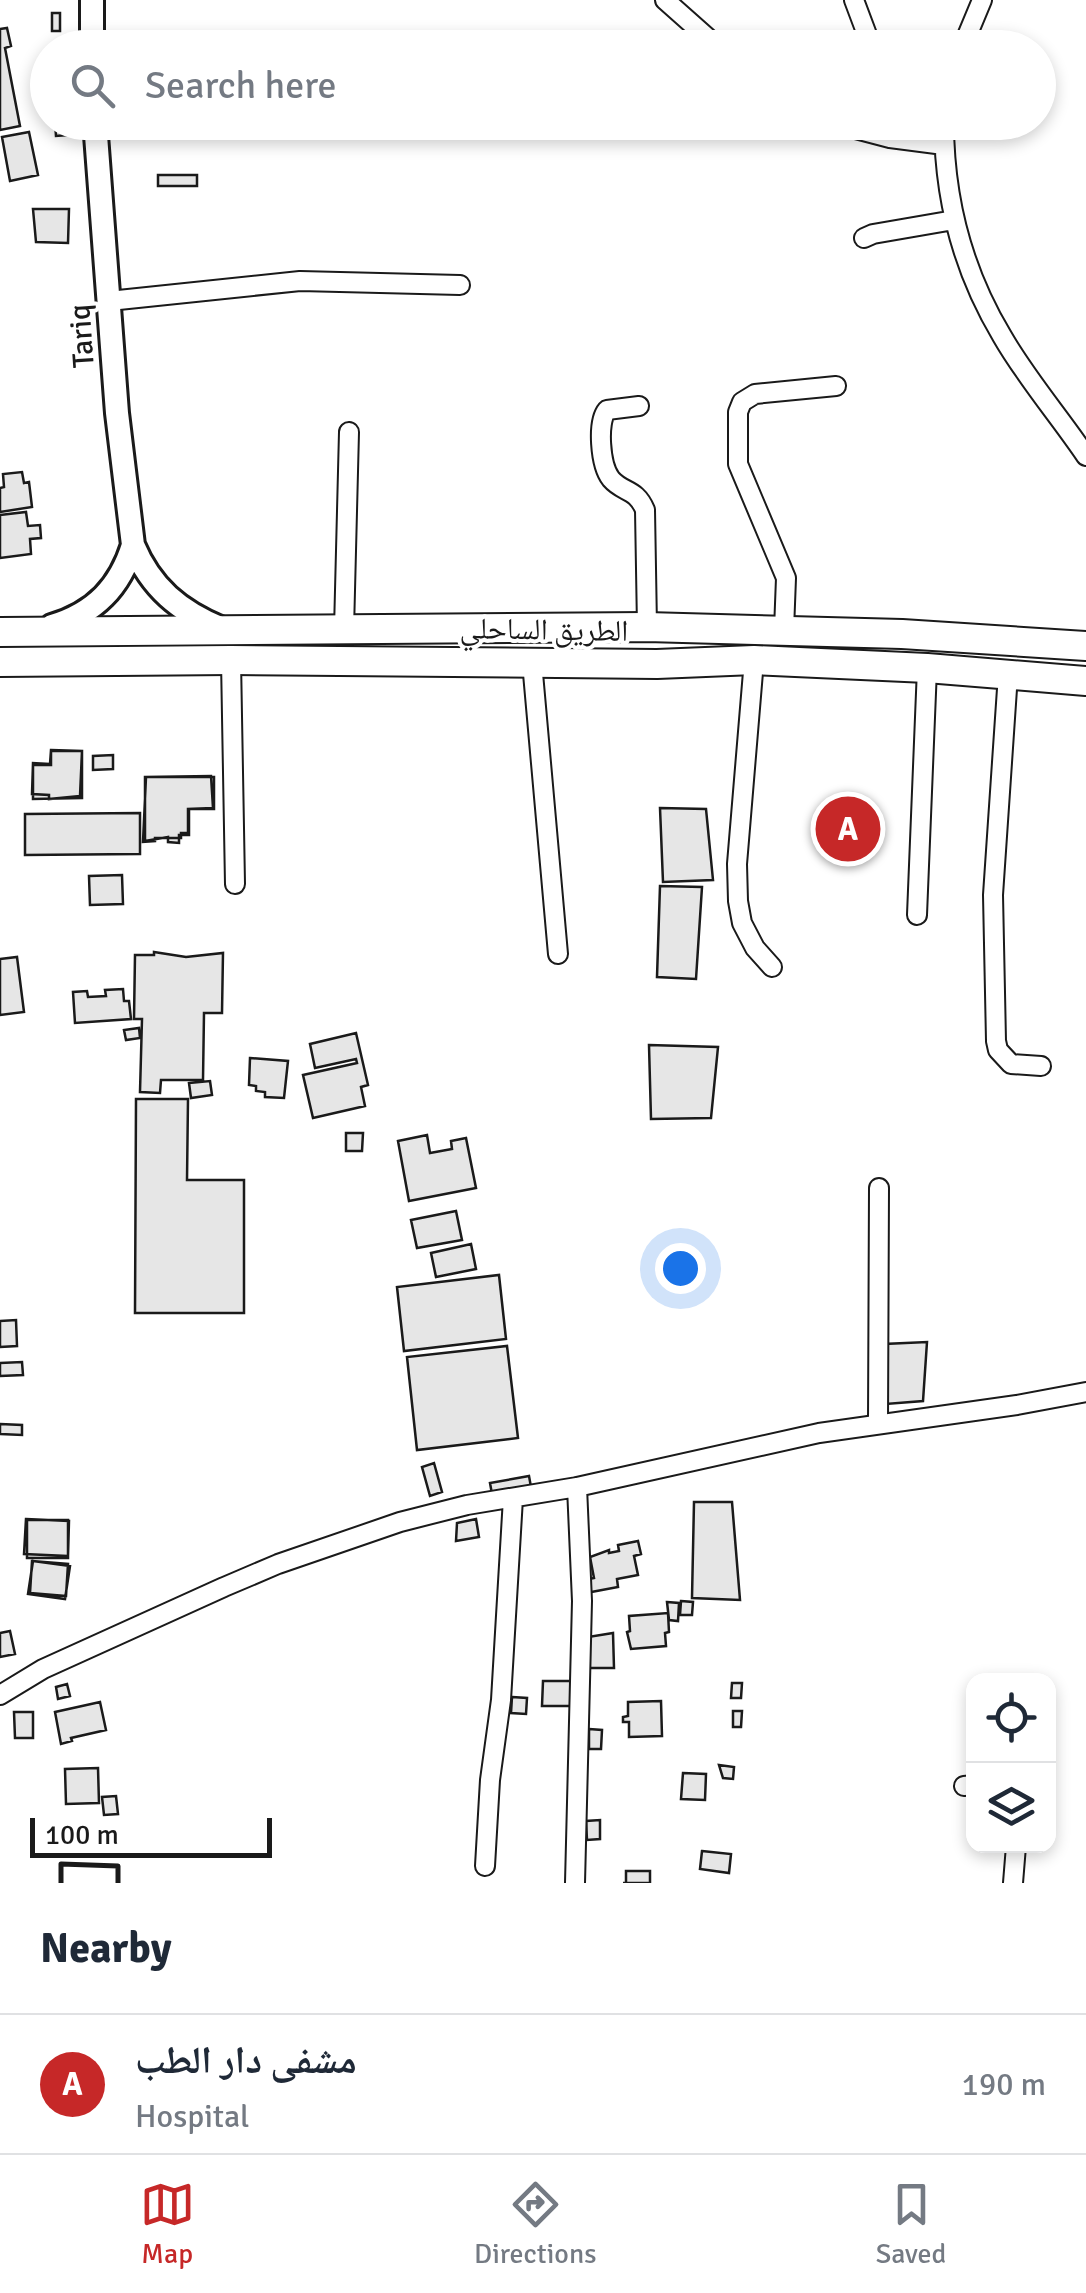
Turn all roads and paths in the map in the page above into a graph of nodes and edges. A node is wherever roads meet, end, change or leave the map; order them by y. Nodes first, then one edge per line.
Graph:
1 (92, 0) edge
2 (666, 0) edge
3 (854, 0) edge
4 (982, 0) edge
5 (92, 30) edge
6 (700, 30) edge
7 (865, 30) edge
8 (970, 30) edge
9 (97, 140) edge
10 (929, 140) edge
11 (944, 140) edge
12 (944, 145) junction
13 (954, 220) junction
14 (864, 238) dead end
15 (460, 285) dead end
16 (110, 301) junction
17 (836, 386) dead end
18 (639, 406) dead end
19 (349, 432) dead end
20 (1086, 456) edge
21 (132, 544) junction
22 (648, 627) junction
23 (225, 630) junction
24 (344, 630) junction
25 (784, 630) junction
26 (0, 632) edge
27 (34, 632) junction
28 (1086, 646) edge
29 (230, 660) junction
30 (754, 660) junction
31 (0, 662) edge
32 (532, 662) junction
33 (927, 668) junction
34 (1008, 674) junction
35 (1086, 681) edge
36 (235, 884) dead end
37 (917, 914) dead end
38 (558, 954) dead end
39 (772, 967) dead end
40 (1041, 1066) dead end
41 (878, 1188) dead end
42 (1086, 1392) edge
43 (878, 1423) junction
44 (577, 1487) junction
45 (513, 1498) junction
46 (0, 1694) edge
47 (1015, 1853) edge
48 (484, 1866) dead end
49 (575, 1883) edge
50 (1013, 1883) edge

1 - 5 main road
2 - 6 street
3 - 7 street
4 - 8 street
9 - 16 main road, Tariq
10 - 12 street
11 - 12 street
12 - 13 street
13 - 14 street
13 - 20 street
15 - 16 street
16 - 21 main road, Tariq
17 - 25 street
18 - 22 street
19 - 24 street
21 - 23 main road
21 - 27 main road
22 - 24 highway, الطريق الساحلي
22 - 25 highway, الطريق الساحلي
23 - 24 highway, الطريق الساحلي
23 - 27 highway, الطريق الساحلي
25 - 28 highway, الطريق الساحلي
26 - 27 highway, الطريق الساحلي
29 - 31 highway, الطريق الساحلي
29 - 32 highway, الطريق الساحلي
29 - 36 street
30 - 32 highway, الطريق الساحلي
30 - 33 highway, الطريق الساحلي
30 - 39 street
32 - 38 street
33 - 34 highway, الطريق الساحلي
33 - 37 street
34 - 35 highway, الطريق الساحلي
34 - 40 street
41 - 43 street
42 - 43 street
43 - 44 street
44 - 45 street
44 - 49 street
45 - 46 street
45 - 48 street
47 - 50 street

